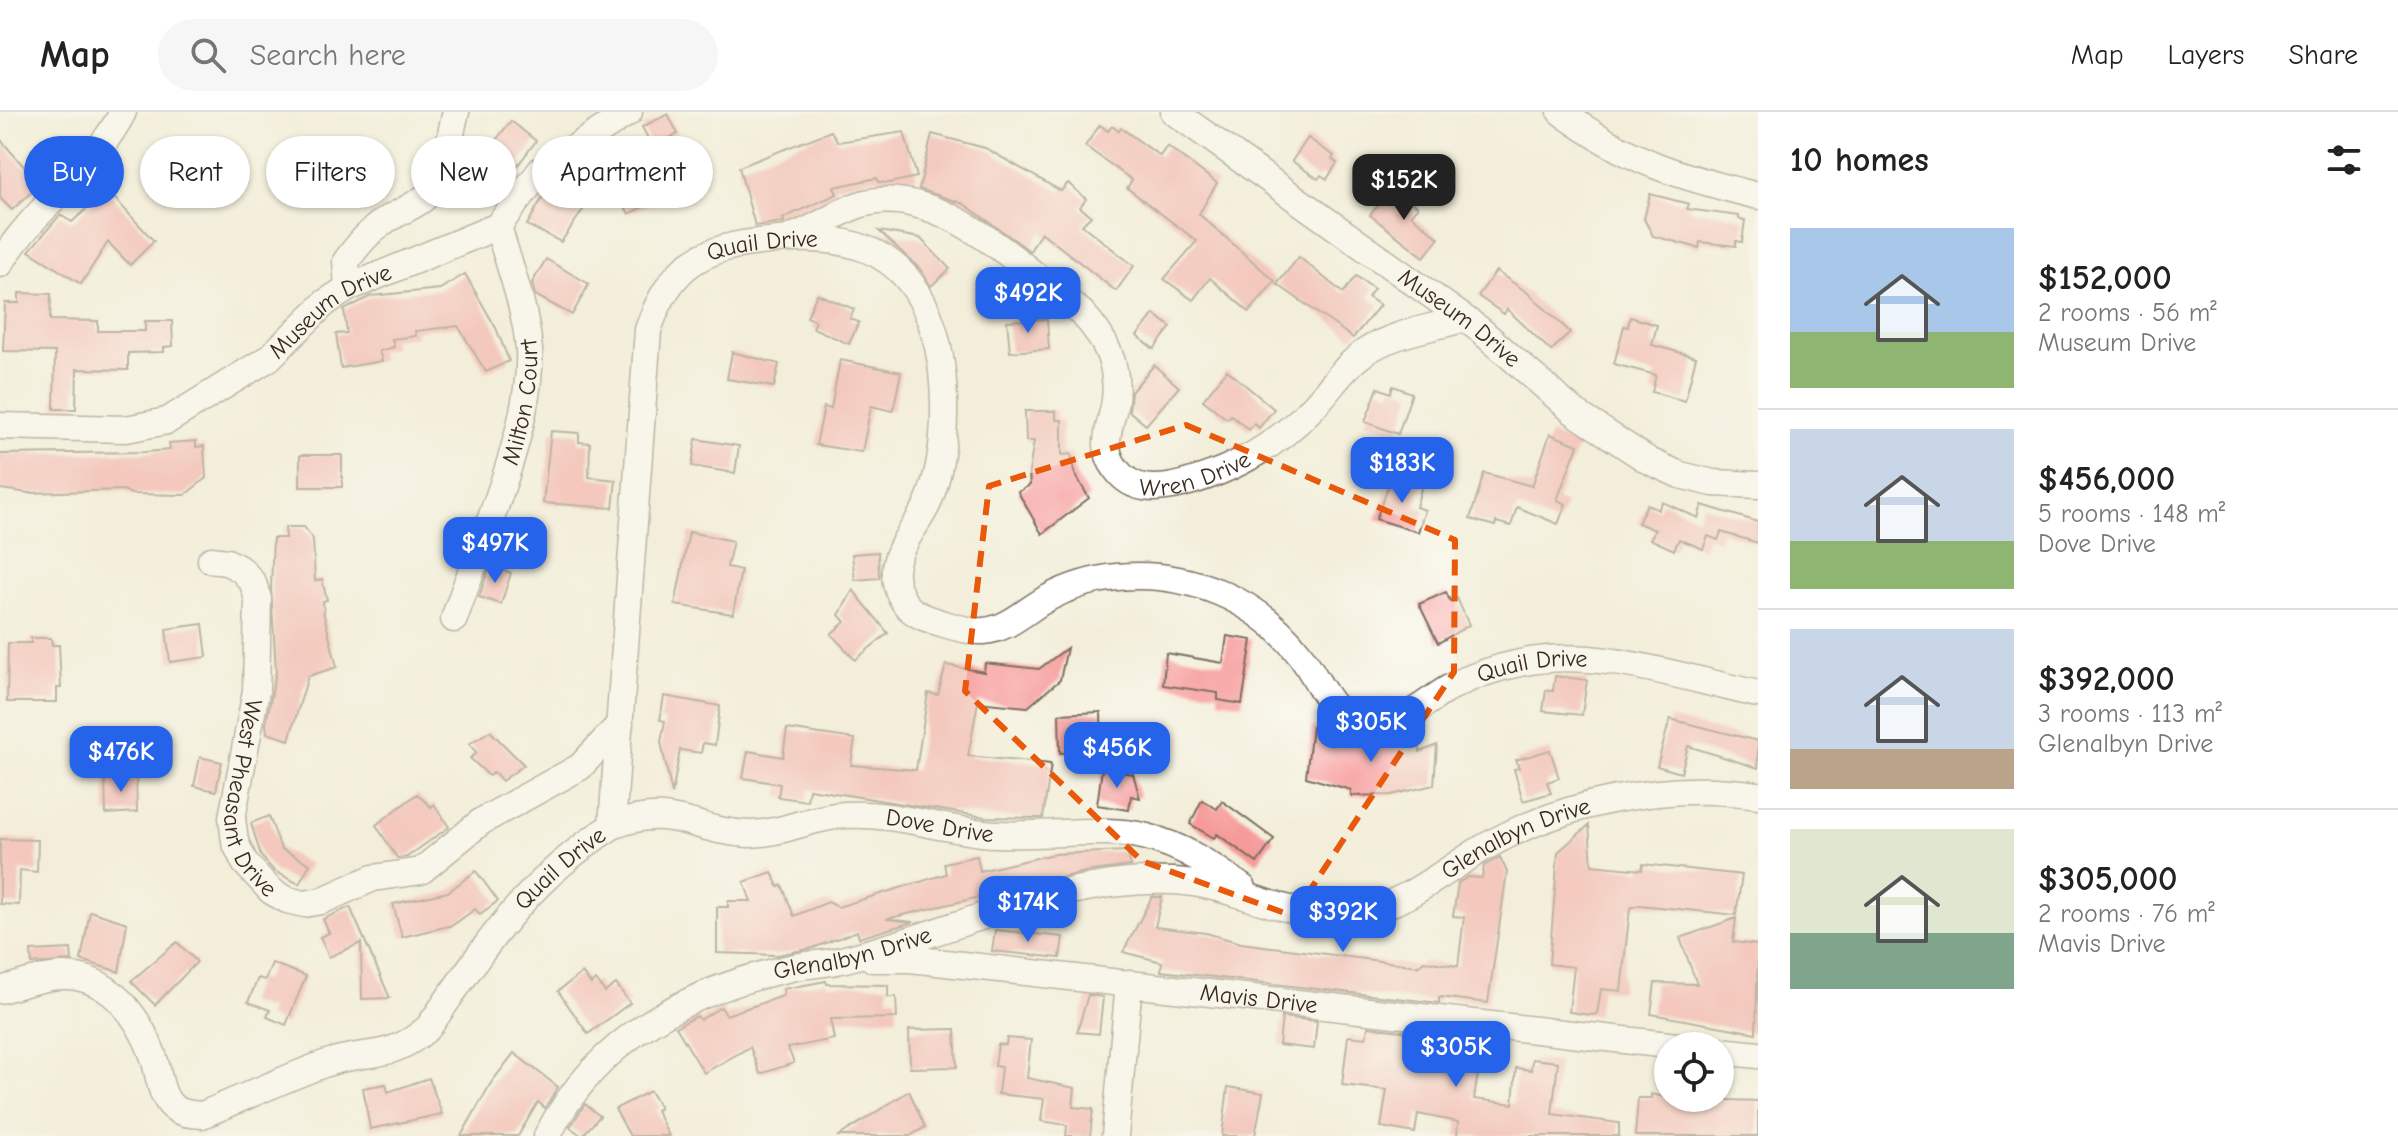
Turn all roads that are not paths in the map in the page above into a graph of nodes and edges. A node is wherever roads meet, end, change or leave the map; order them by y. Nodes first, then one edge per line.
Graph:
1 (123, 112) edge
2 (456, 112) edge
3 (629, 112) edge
4 (1174, 112) edge
5 (1561, 112) edge
6 (1758, 196) edge
7 (498, 226) junction
8 (777, 240) junction
9 (0, 264) edge
10 (348, 288) junction
11 (1463, 319) junction
12 (0, 426) edge
13 (1758, 485) edge
14 (211, 560) dead end
15 (454, 619) dead end
16 (1758, 694) edge
17 (620, 724) junction
18 (1758, 795) edge
19 (612, 826) junction
20 (1255, 897) junction
21 (840, 960) junction
22 (1129, 983) junction
23 (0, 990) edge
24 (1654, 1043) edge
25 (1734, 1052) edge
26 (1758, 1055) edge
27 (547, 1136) edge
28 (1115, 1136) edge

1 - 9 street
2 - 10 street
3 - 7 street
4 - 11 street, Museum Drive
5 - 6 street
7 - 10 street, Museum Drive
7 - 15 street, Milton Court
8 - 11 street, Wren Drive
8 - 16 street, Quail Drive
8 - 17 street, Quail Drive
10 - 12 street, Museum Drive
11 - 13 street, Museum Drive
14 - 17 street, West Pheasant Drive
17 - 19 street, Quail Drive
18 - 20 street, Glenalbyn Drive
19 - 20 street, Dove Drive
19 - 23 street, Quail Drive
20 - 21 street, Glenalbyn Drive
21 - 22 street, Mavis Drive
21 - 27 street, Glenalbyn Drive
22 - 24 street, Mavis Drive
22 - 28 street
25 - 26 street

